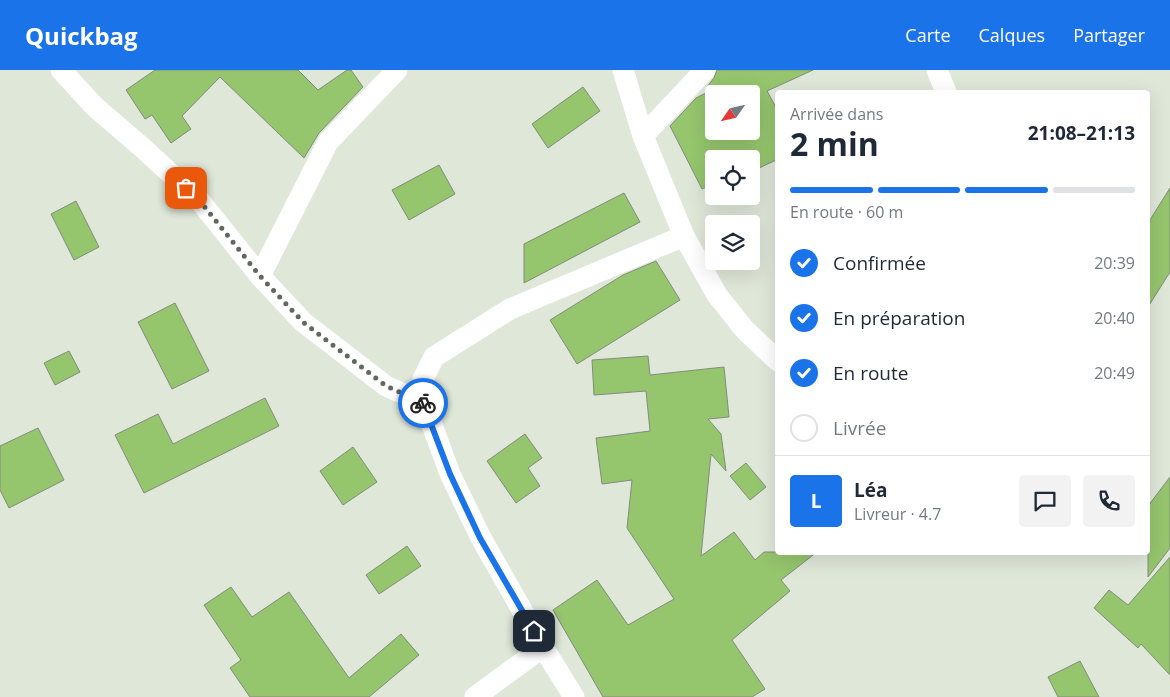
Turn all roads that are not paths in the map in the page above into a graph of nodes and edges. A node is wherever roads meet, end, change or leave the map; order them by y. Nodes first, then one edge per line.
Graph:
1 (61, 70) edge
2 (397, 70) edge
3 (623, 70) edge
4 (705, 70) edge
5 (937, 70) edge
6 (945, 90) edge
7 (642, 136) junction
8 (684, 236) junction
9 (260, 276) junction
10 (775, 358) edge
11 (424, 403) junction
12 (543, 647) junction
13 (476, 697) edge
14 (574, 697) edge

1 - 9 street
2 - 9 street
3 - 7 street
4 - 7 street
5 - 6 street
7 - 8 street
8 - 10 street
8 - 11 street
9 - 11 street
11 - 12 street
12 - 13 street
12 - 14 street

